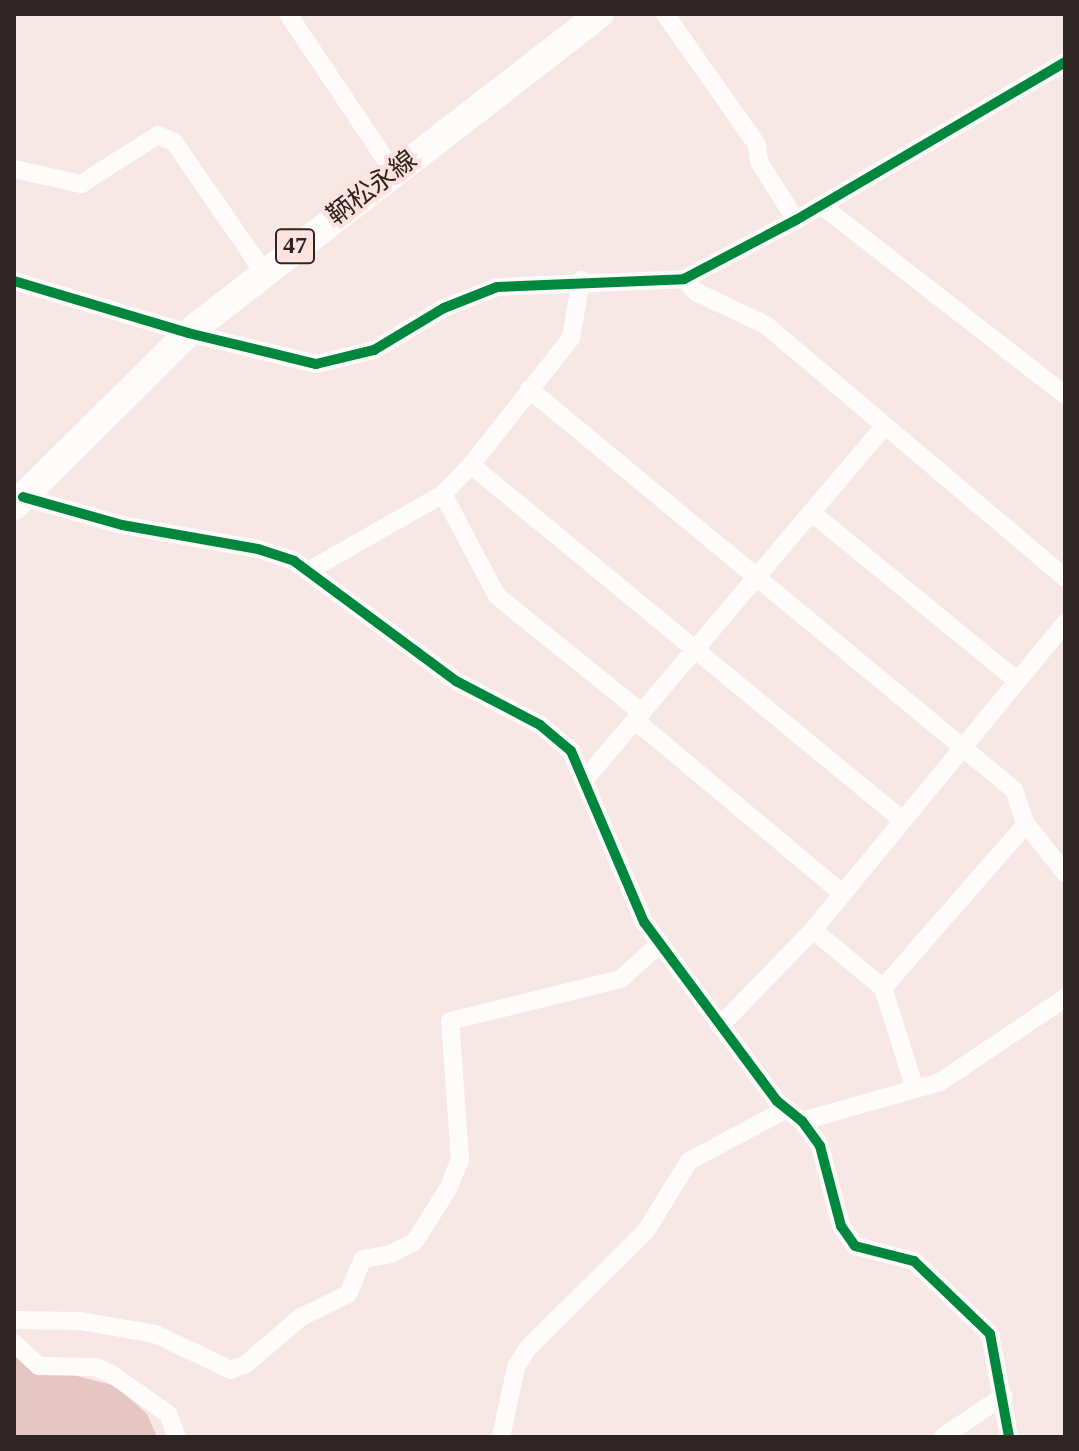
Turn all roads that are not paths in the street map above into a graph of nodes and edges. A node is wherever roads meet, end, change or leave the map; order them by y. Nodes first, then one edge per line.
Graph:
1 (288, 14) edge
2 (600, 14) edge
3 (665, 14) edge
4 (1065, 62) edge
5 (14, 169) edge
6 (393, 171) junction
7 (821, 205) junction
8 (796, 220) junction
9 (263, 271) junction
10 (684, 279) junction
11 (581, 280) junction
12 (14, 281) edge
13 (188, 333) junction
14 (529, 389) junction
15 (1065, 395) edge
16 (884, 427) junction
17 (471, 465) junction
18 (443, 494) junction
19 (19, 501) edge
20 (811, 512) junction
21 (310, 570) junction
22 (757, 577) junction
23 (1065, 578) edge
24 (1065, 623) edge
25 (697, 649) junction
26 (1015, 679) junction
27 (639, 717) junction
28 (960, 746) junction
29 (586, 778) junction
30 (901, 819) junction
31 (1026, 824) junction
32 (1065, 873) edge
33 (842, 893) junction
34 (813, 930) junction
35 (659, 944) junction
36 (883, 988) junction
37 (1065, 998) edge
38 (720, 1026) junction
39 (914, 1086) junction
40 (787, 1109) junction
41 (802, 1121) junction
42 (14, 1320) edge
43 (14, 1343) edge
44 (1003, 1396) junction
45 (177, 1437) edge
46 (501, 1437) edge
47 (943, 1437) edge
48 (1009, 1437) edge

1 - 6 street
2 - 6 main road, 鞆松永線 / 47
3 - 8 street
4 - 7 street
5 - 9 street
6 - 9 main road, 鞆松永線 / 47
7 - 8 street
7 - 15 street
8 - 10 street
9 - 13 main road, 鞆松永線 / 47
10 - 11 street
10 - 16 street
11 - 13 street
11 - 14 street
12 - 13 street
13 - 19 main road, 鞆松永線 / 47
14 - 17 street
14 - 22 street
16 - 20 street
16 - 23 street
17 - 18 street
17 - 25 street
18 - 21 street
18 - 27 street
19 - 21 street
20 - 22 street
20 - 26 street
21 - 29 street
22 - 25 street
22 - 28 street
24 - 26 street
25 - 27 street
25 - 30 street
26 - 28 street
27 - 29 street
27 - 33 street
28 - 30 street
28 - 31 street
29 - 35 street
30 - 33 street
31 - 32 street
31 - 36 street
33 - 34 street
34 - 36 street
34 - 38 street
35 - 38 street
35 - 42 street
36 - 39 street
37 - 39 street
38 - 40 street
39 - 41 street
40 - 41 street
40 - 46 street
41 - 44 street
43 - 45 street
44 - 47 street
44 - 48 street

